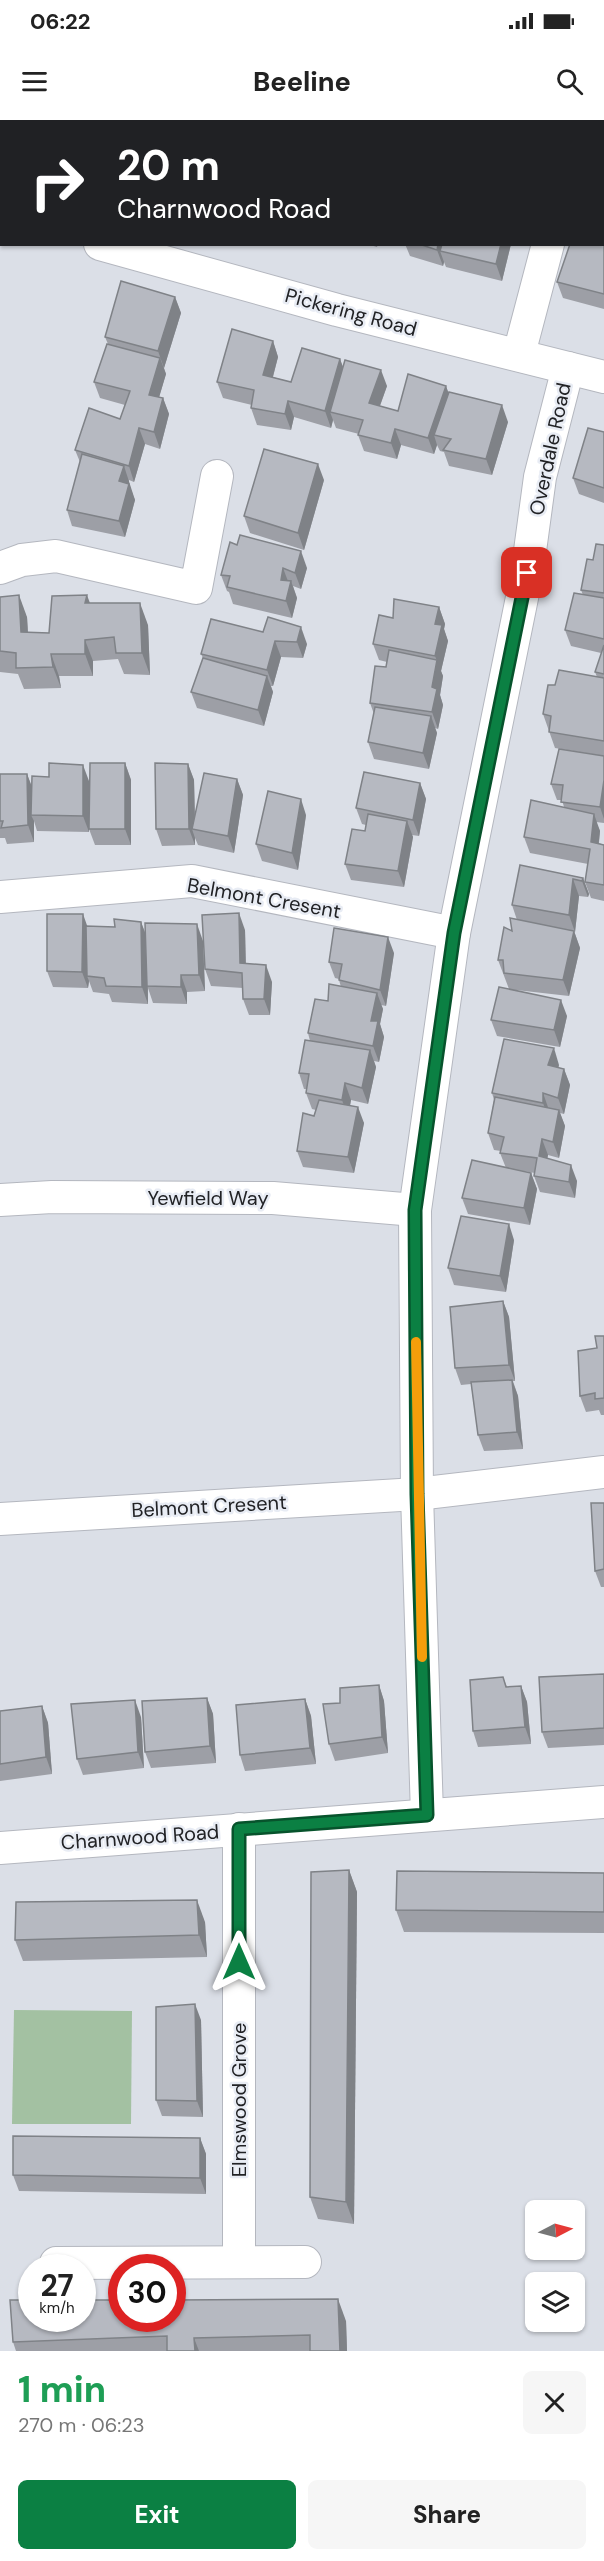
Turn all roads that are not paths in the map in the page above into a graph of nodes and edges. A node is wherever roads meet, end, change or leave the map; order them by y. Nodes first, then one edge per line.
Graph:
1 (107, 246) edge
2 (547, 246) edge
3 (519, 354) junction
4 (568, 368) junction
5 (604, 377) edge
6 (217, 476) dead end
7 (0, 568) edge
8 (0, 897) edge
9 (454, 933) junction
10 (0, 1200) edge
11 (415, 1210) junction
12 (604, 1472) edge
13 (417, 1494) junction
14 (0, 1519) edge
15 (604, 1802) edge
16 (427, 1815) junction
17 (239, 1829) junction
18 (0, 1848) edge
19 (239, 2262) junction
20 (304, 2262) dead end
21 (96, 2263) edge

1 - 3 street, Pickering Road
2 - 3 street
3 - 4 street, Pickering Road
4 - 5 street, Pickering Road
4 - 9 street, Overdale Road
6 - 7 street
8 - 9 street, Belmont Cresent
9 - 11 street, Overdale Road
10 - 11 street, Yewfield Way
11 - 13 street, Overdale Road
12 - 13 street, Belmont Cresent
13 - 14 street, Belmont Cresent
13 - 16 street, Overdale Road
15 - 16 street, Charnwood Road
16 - 17 street, Charnwood Road
17 - 18 street, Charnwood Road
17 - 19 street, Elmswood Grove
19 - 20 street
19 - 21 street

